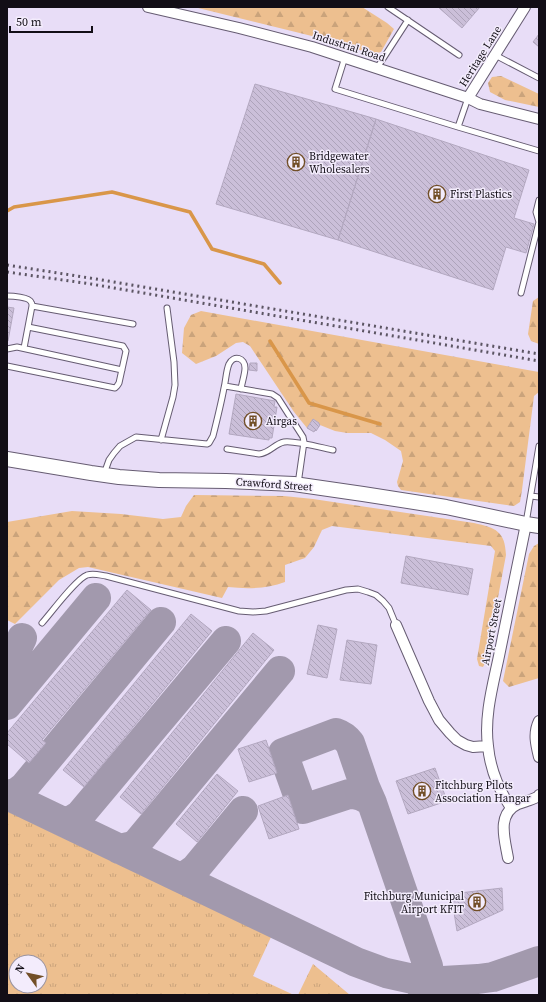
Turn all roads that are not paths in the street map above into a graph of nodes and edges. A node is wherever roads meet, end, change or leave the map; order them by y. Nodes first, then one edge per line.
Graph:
1 (148, 7) edge
2 (388, 7) edge
3 (525, 7) edge
4 (163, 8) edge
5 (408, 20) junction
6 (459, 55) dead end
7 (495, 55) junction
8 (345, 57) junction
9 (377, 68) junction
10 (539, 78) edge
11 (468, 98) junction
12 (539, 119) edge
13 (458, 128) junction
14 (539, 151) edge
15 (539, 200) edge
16 (520, 293) dead end
17 (7, 296) edge
18 (32, 306) junction
19 (167, 308) dead end
20 (133, 324) dead end
21 (28, 327) junction
22 (24, 348) junction
23 (7, 349) edge
24 (7, 366) edge
25 (122, 370) junction
26 (225, 386) junction
27 (241, 389) junction
28 (161, 440) junction
29 (303, 444) junction
30 (539, 446) edge
31 (227, 449) dead end
32 (333, 450) dead end
33 (7, 459) edge
34 (104, 475) junction
35 (298, 485) junction
36 (531, 496) junction
37 (539, 497) edge
38 (532, 525) edge
39 (42, 624) dead end
40 (396, 625) joint
41 (539, 721) edge
42 (487, 746) junction
43 (539, 757) edge
44 (539, 795) edge
45 (511, 808) junction
46 (508, 858) dead end

1 - 4 street, Industrial Road
2 - 5 lane
3 - 7 street, Heritage Lane
4 - 8 street, Industrial Road
5 - 6 lane
5 - 9 lane
7 - 10 lane
7 - 11 street, Heritage Lane
8 - 9 street, Industrial Road
8 - 13 lane
9 - 11 street, Industrial Road
11 - 12 street, Industrial Road
11 - 13 lane
13 - 14 lane
15 - 16 lane
17 - 18 lane
18 - 20 lane
18 - 21 lane
19 - 28 lane
21 - 22 lane
21 - 25 lane
22 - 23 lane
22 - 25 lane
24 - 25 lane
26 - 27 lane
26 - 27 lane
26 - 28 lane
27 - 29 lane
28 - 34 lane
29 - 31 lane
29 - 32 lane
29 - 35 lane
30 - 36 lane
33 - 34 main road, Crawford Street
34 - 35 main road, Crawford Street
35 - 38 main road, Crawford Street
36 - 37 lane
36 - 38 lane
38 - 42 street, Airport Street
39 - 40 lane
40 - 42 street
41 - 43 street
42 - 45 street, Airport Street
44 - 45 street
45 - 46 street

